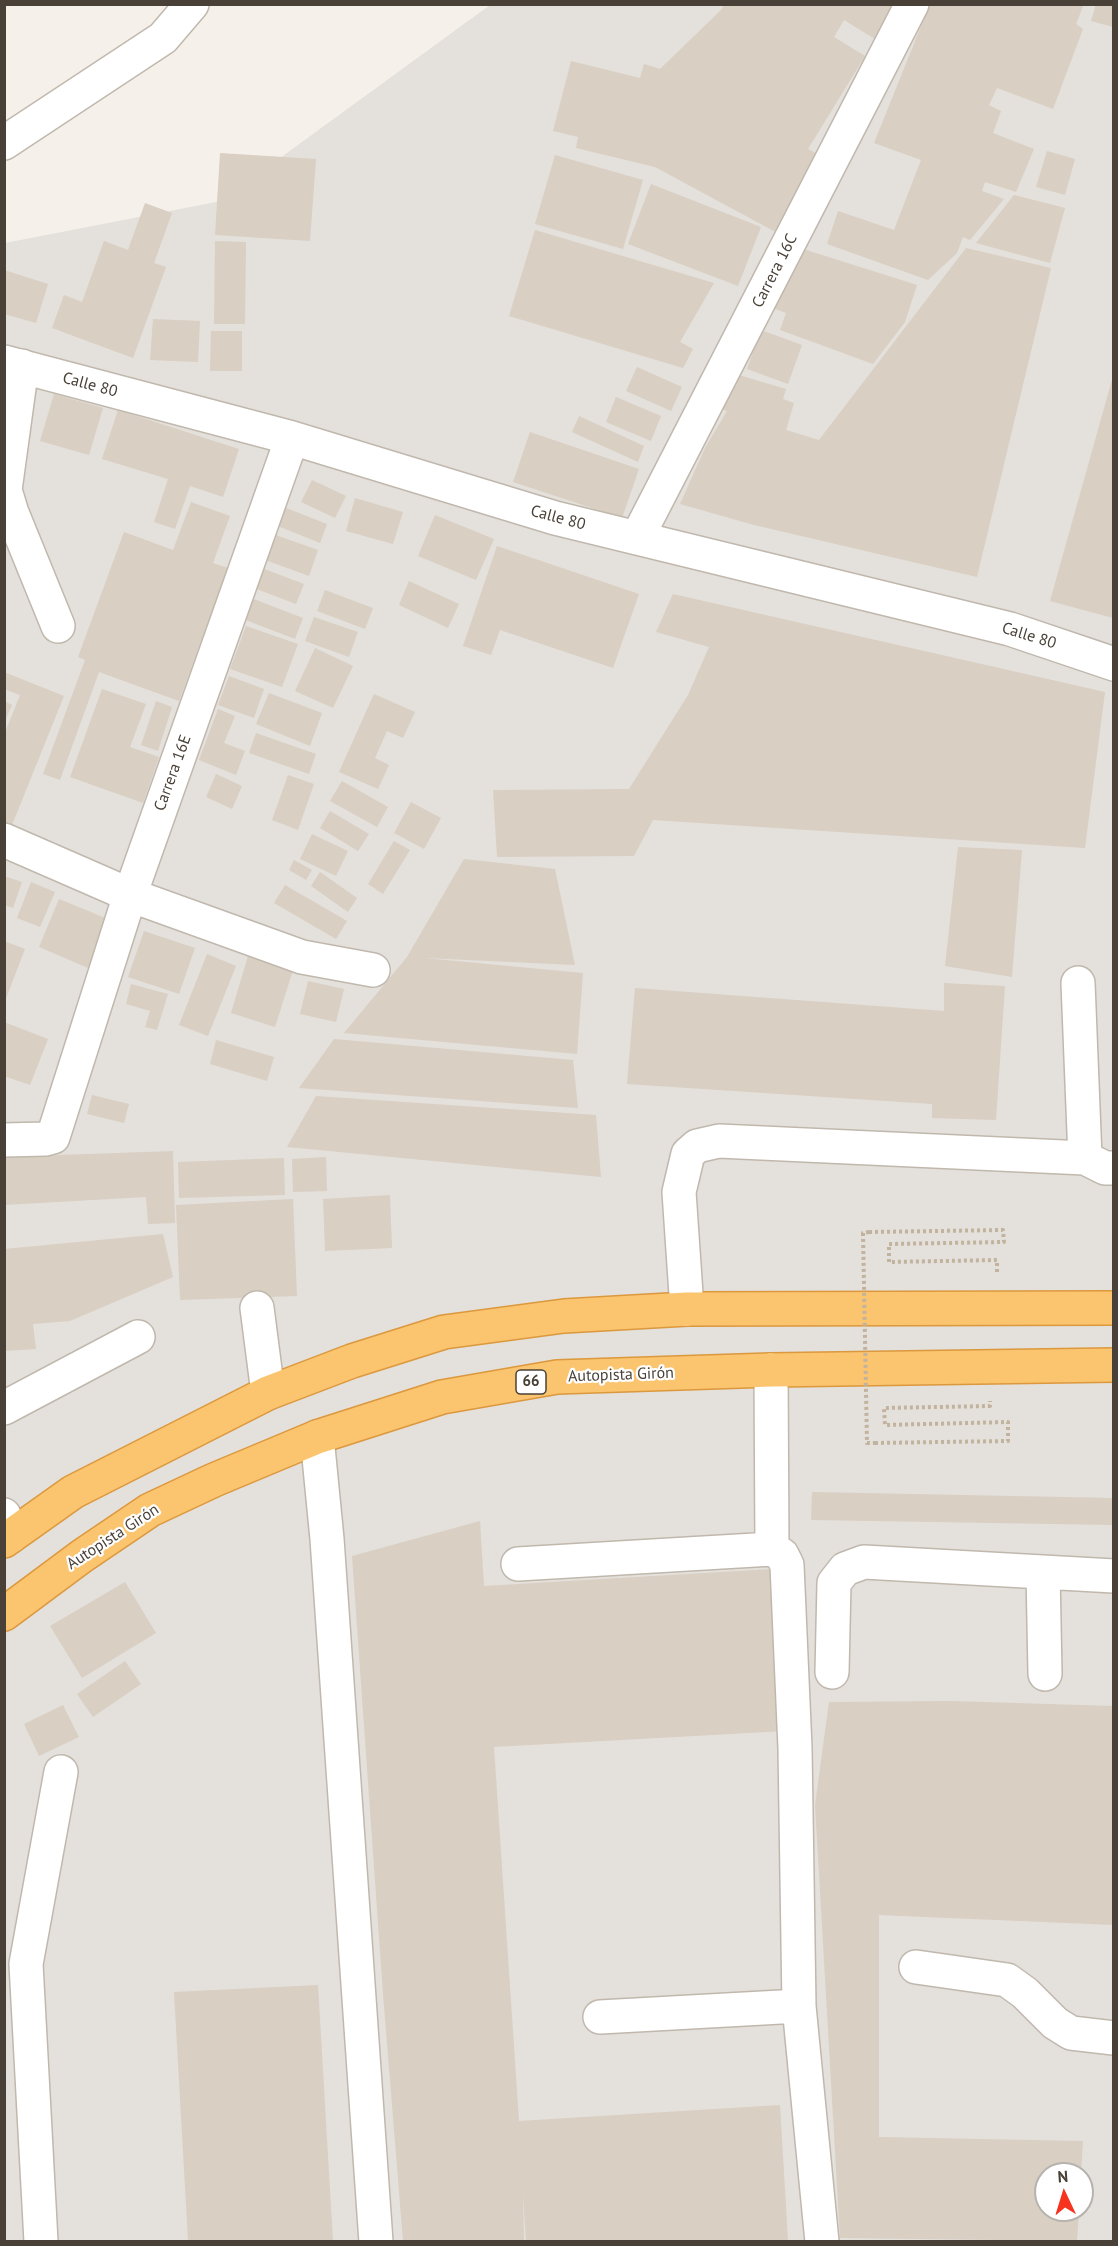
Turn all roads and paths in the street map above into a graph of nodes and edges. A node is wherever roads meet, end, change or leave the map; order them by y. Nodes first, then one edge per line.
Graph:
1 (192, 4) edge
2 (912, 4) edge
3 (4, 144) edge
4 (13, 364) edge
5 (292, 438) junction
6 (637, 538) junction
7 (58, 626) dead end
8 (1113, 664) edge
9 (4, 840) edge
10 (130, 895) junction
11 (374, 970) dead end
12 (1078, 983) dead end
13 (4, 1140) edge
14 (1099, 1163) edge
15 (257, 1308) dead end
16 (997, 1308) junction
17 (1113, 1308) edge
18 (687, 1309) junction
19 (138, 1338) dead end
20 (1113, 1365) edge
21 (989, 1367) junction
22 (771, 1370) junction
23 (268, 1393) junction
24 (4, 1408) edge
25 (317, 1437) junction
26 (7, 1531) edge
27 (772, 1549) junction
28 (518, 1564) dead end
29 (1043, 1572) junction
30 (1113, 1576) edge
31 (4, 1614) edge
32 (832, 1672) dead end
33 (1044, 1674) dead end
34 (61, 1772) dead end
35 (15, 1958) edge
36 (916, 1967) dead end
37 (799, 2006) junction
38 (600, 2017) dead end
39 (1113, 2038) edge
40 (40, 2241) edge
41 (376, 2241) edge
42 (822, 2241) edge

1 - 3 street
2 - 6 street, Carrera 16C
4 - 5 street, Calle 80
4 - 7 street
5 - 6 street, Calle 80
5 - 10 street, Carrera 16E
6 - 8 street, Calle 80
9 - 10 street
10 - 11 street
10 - 13 street, Carrera 16E
12 - 14 street
14 - 18 street
15 - 23 street
16 - 17 highway
16 - 18 highway
16 - 21 path, bridge
18 - 23 highway
19 - 24 street
20 - 21 highway, Autopista Girón / 66
21 - 22 highway, Autopista Girón / 66
22 - 25 highway, Autopista Girón / 66
22 - 27 street
23 - 26 highway
25 - 31 highway, Autopista Girón / 66
25 - 41 street
27 - 28 street
27 - 37 street
29 - 30 street
29 - 32 street
29 - 33 street
34 - 35 street
35 - 40 street
36 - 39 street
37 - 38 street
37 - 42 street

